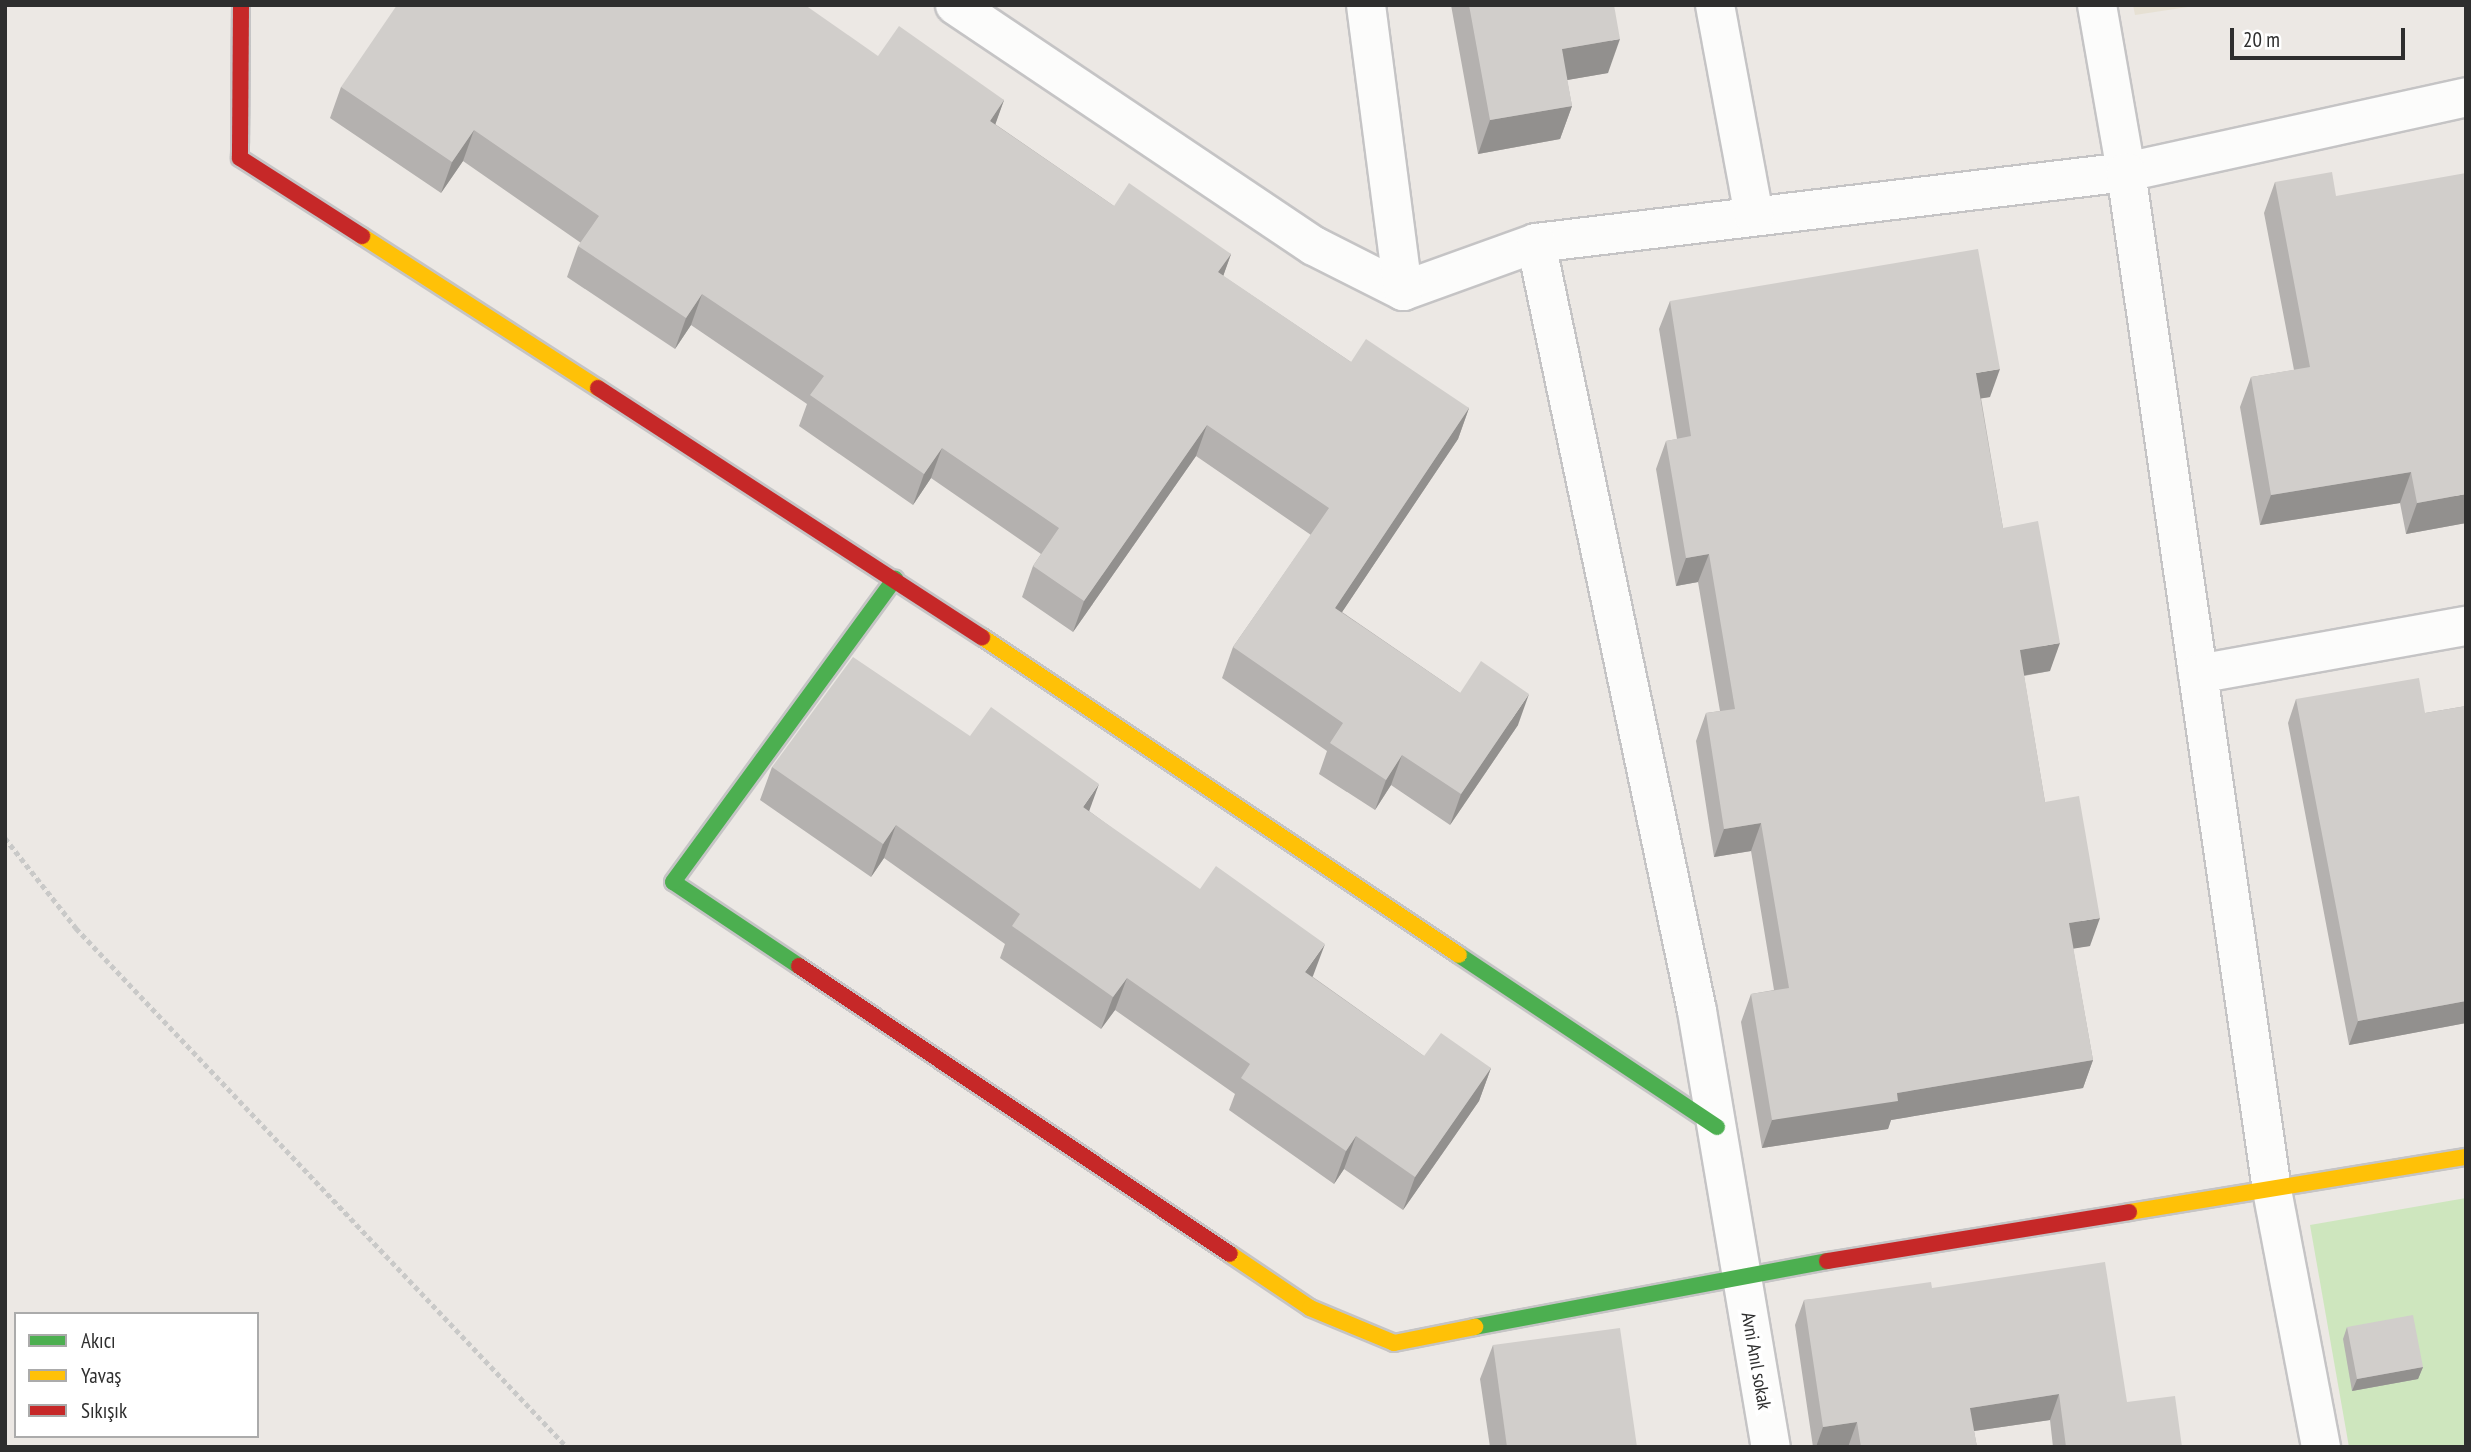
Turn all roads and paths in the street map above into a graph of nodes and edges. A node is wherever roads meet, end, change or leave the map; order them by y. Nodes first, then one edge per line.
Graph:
1 (241, 5) edge
2 (955, 5) edge
3 (1366, 5) edge
4 (1715, 5) edge
5 (2097, 5) edge
6 (2466, 97) edge
7 (2126, 172) junction
8 (1754, 216) junction
9 (1536, 243) junction
10 (1403, 291) junction
11 (895, 579) junction
12 (2466, 626) edge
13 (2198, 674) junction
14 (5, 838) edge
15 (1717, 1127) junction
16 (2466, 1157) edge
17 (2272, 1190) junction
18 (1742, 1275) junction
19 (567, 1447) edge
20 (1771, 1447) edge
21 (2321, 1447) edge

1 - 11 street
2 - 10 street
3 - 10 street
4 - 8 street
5 - 7 street
6 - 7 street
7 - 8 street
7 - 13 street
8 - 9 street
9 - 10 street
9 - 15 street, Avni Anıl sokak
11 - 15 street
11 - 18 street
12 - 13 street
13 - 17 street
14 - 19 path
15 - 18 street, Avni Anıl sokak
16 - 17 street
17 - 18 street
17 - 21 street
18 - 20 street, Avni Anıl sokak

